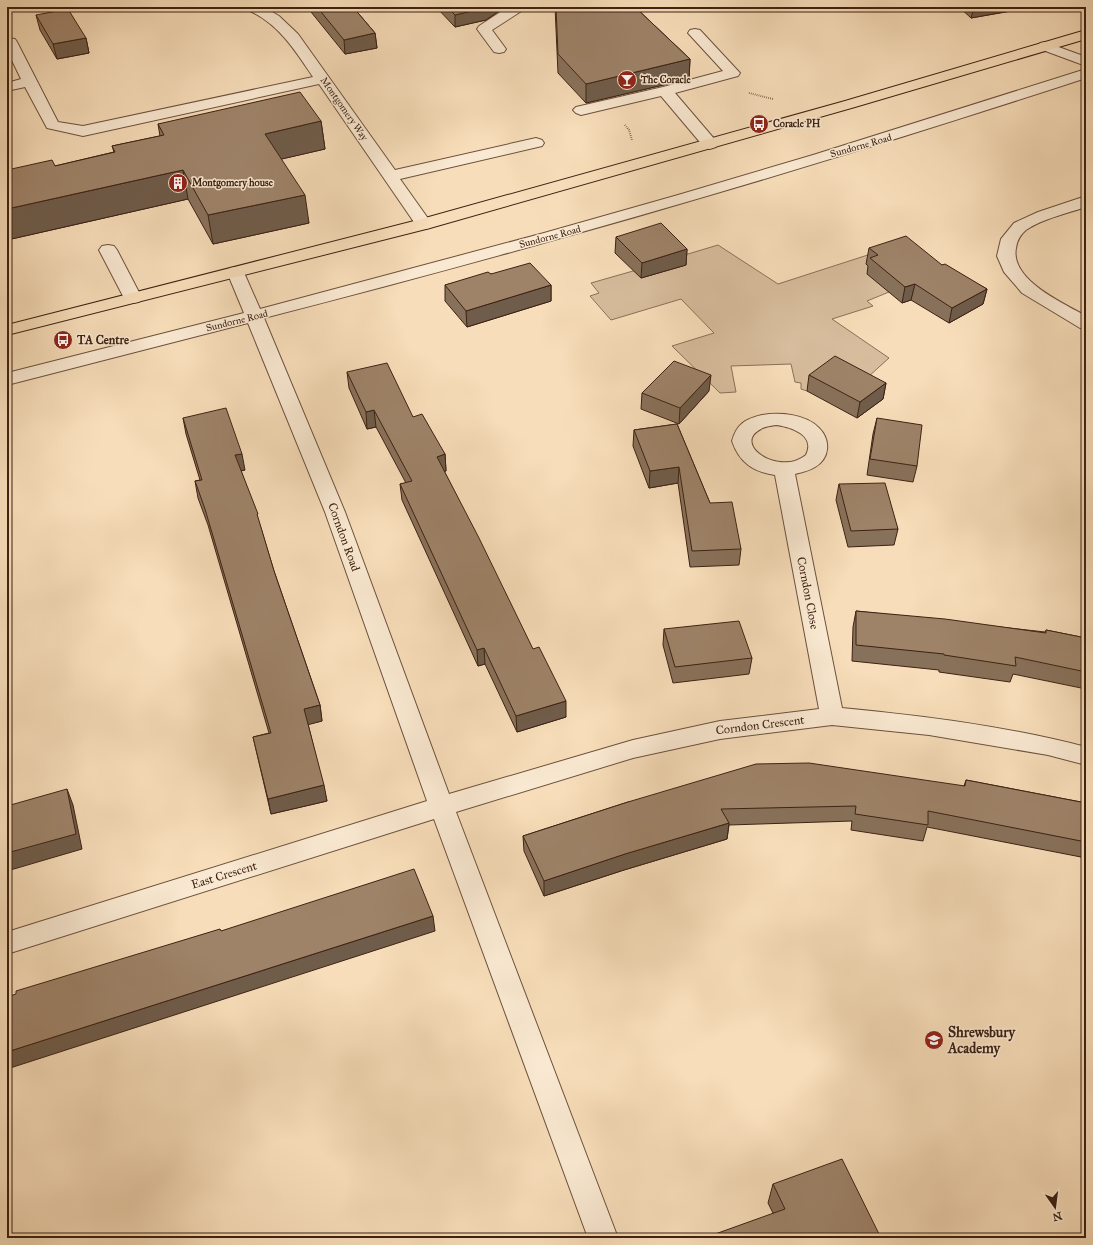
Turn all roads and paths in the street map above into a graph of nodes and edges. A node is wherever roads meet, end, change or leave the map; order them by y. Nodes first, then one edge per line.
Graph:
1 (253, 7) edge
2 (518, 7) edge
3 (272, 10) edge
4 (695, 33) dead end
5 (1086, 34) edge
6 (10, 42) dead end
7 (1045, 46) junction
8 (499, 48) dead end
9 (1086, 62) edge
10 (1086, 73) edge
11 (720, 76) junction
12 (322, 79) junction
13 (30, 82) junction
14 (7, 87) edge
15 (665, 91) junction
16 (604, 105) junction
17 (581, 110) dead end
18 (801, 118) junction
19 (536, 143) dead end
20 (710, 144) junction
21 (646, 162) junction
22 (391, 176) junction
23 (1086, 201) edge
24 (424, 224) junction
25 (108, 250) dead end
26 (236, 272) junction
27 (133, 298) junction
28 (254, 317) junction
29 (1086, 324) edge
30 (7, 330) edge
31 (7, 379) edge
32 (784, 469) dead end
33 (832, 716) junction
34 (1086, 756) edge
35 (442, 806) junction
36 (7, 943) edge
37 (602, 1238) edge

1 - 3 street, Montgomery Way
2 - 8 street
3 - 12 street, Montgomery Way
4 - 11 street
5 - 7 main road
6 - 13 street
7 - 9 street
7 - 18 main road
10 - 28 street, Sundorne Road
11 - 15 street
11 - 18 path
12 - 13 street
12 - 22 street, Montgomery Way
13 - 14 street
15 - 16 street
15 - 20 street
16 - 17 street
16 - 21 path
18 - 20 main road
19 - 22 street
20 - 21 main road
21 - 24 main road
22 - 24 street, Montgomery Way
23 - 29 street
24 - 26 main road
25 - 27 street
26 - 27 main road
26 - 28 street, Corndon Road
27 - 30 main road
28 - 31 street, Sundorne Road
28 - 35 street, Corndon Road
32 - 33 street, Corndon Close
33 - 34 street, Corndon Crescent
33 - 35 street, Corndon Crescent
35 - 36 street, East Crescent
35 - 37 street, Corndon Road

